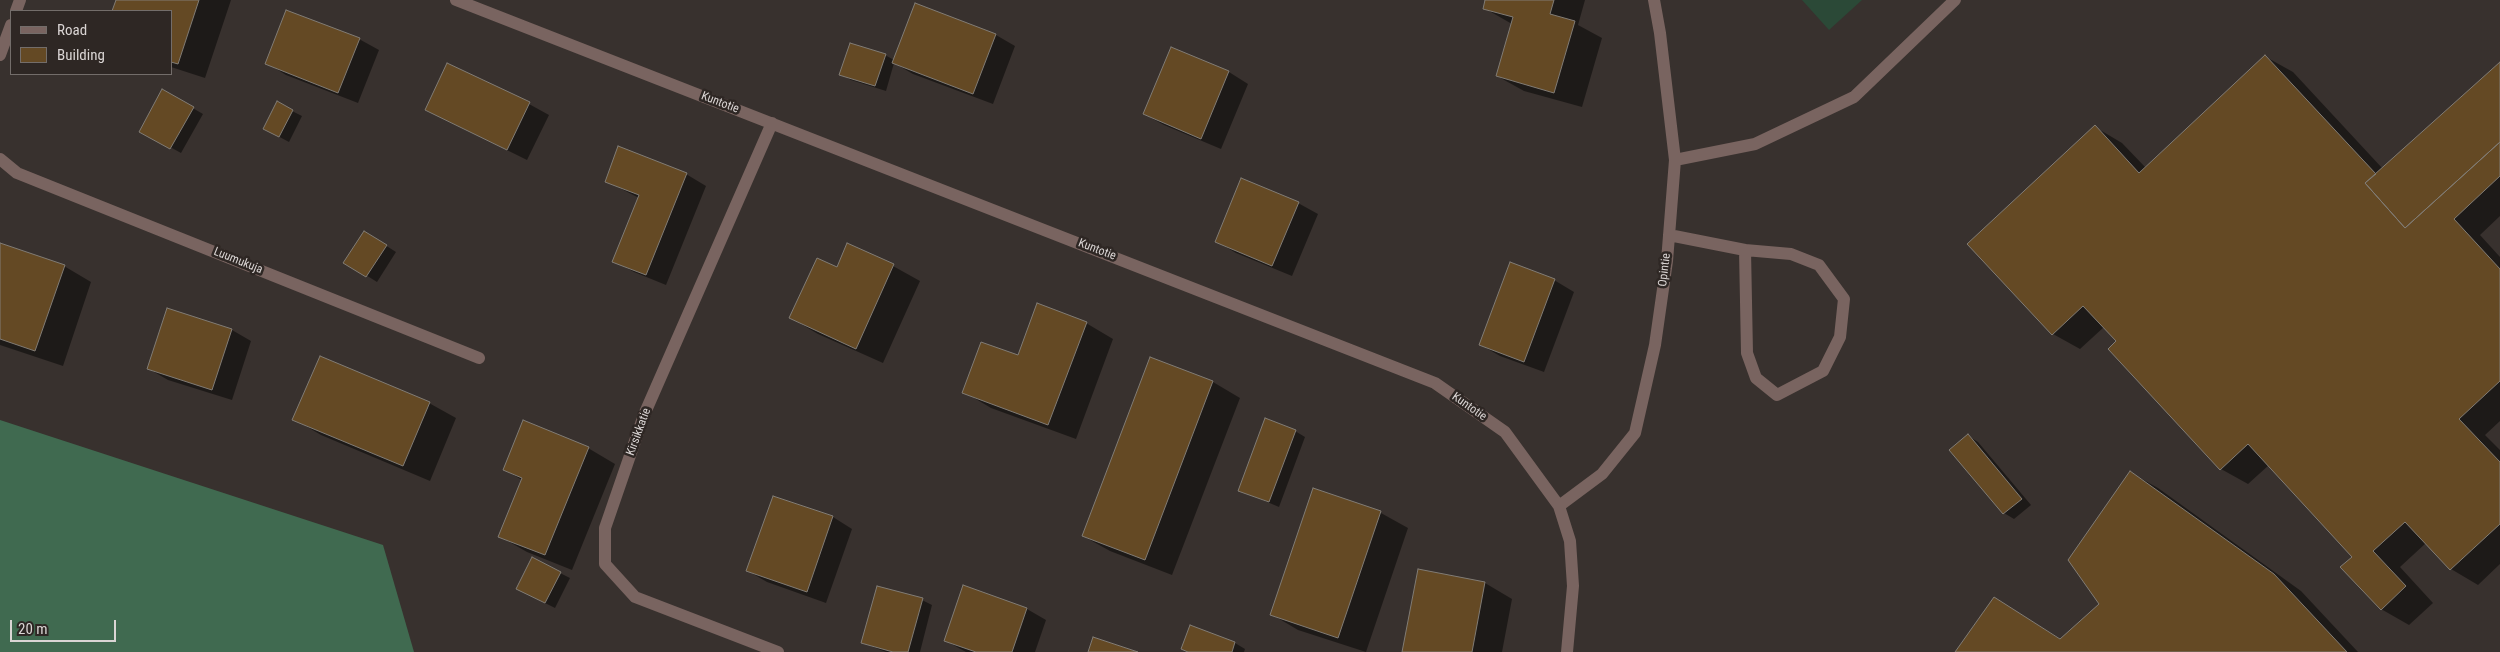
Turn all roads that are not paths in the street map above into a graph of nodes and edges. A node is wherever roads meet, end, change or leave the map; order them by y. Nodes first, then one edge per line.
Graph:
1 (456, 0) edge
2 (1654, 0) edge
3 (1955, 0) edge
4 (10, 28) edge
5 (0, 55) edge
6 (772, 123) junction
7 (0, 159) edge
8 (1675, 160) junction
9 (1669, 235) junction
10 (1745, 250) junction
11 (478, 358) dead end
12 (1559, 506) junction
13 (778, 652) edge
14 (1567, 652) edge

1 - 6 street, Kuntotie
2 - 8 street, Opintie
3 - 8 street
4 - 5 street
6 - 12 street, Kuntotie
6 - 13 street, Kirsikkatie
7 - 11 street, Luumukuja
8 - 9 street, Opintie
9 - 10 street
9 - 12 street, Opintie
10 - 10 street
12 - 14 street, Kuntotie

